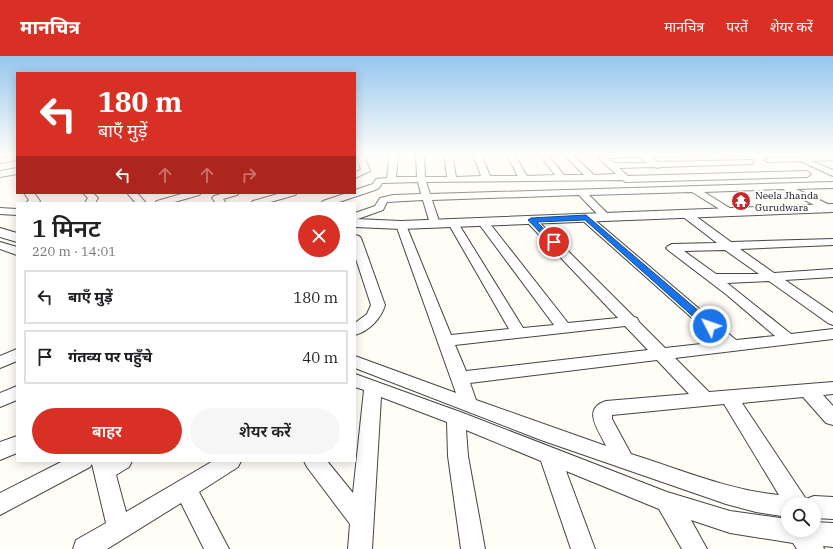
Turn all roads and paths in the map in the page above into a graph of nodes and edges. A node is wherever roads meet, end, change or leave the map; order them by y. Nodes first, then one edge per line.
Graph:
1 (391, 177) edge
2 (703, 177) edge
3 (766, 177) edge
4 (486, 178) joint
5 (524, 178) joint
6 (562, 178) joint
7 (592, 178) joint
8 (625, 178) junction
9 (674, 178) junction
10 (421, 179) junction
11 (452, 179) joint
12 (391, 180) junction
13 (833, 184) edge
14 (785, 187) junction
15 (694, 190) junction
16 (642, 191) junction
17 (356, 193) edge
18 (582, 193) junction
19 (30, 194) edge
20 (89, 194) edge
21 (134, 194) edge
22 (192, 194) edge
23 (231, 194) edge
24 (288, 194) edge
25 (354, 194) edge
26 (425, 197) junction
27 (32, 202) edge
28 (91, 202) edge
29 (140, 202) edge
30 (164, 202) edge
31 (220, 202) edge
32 (260, 202) edge
33 (329, 202) edge
34 (0, 211) edge
35 (828, 211) edge
36 (16, 212) edge
37 (729, 212) junction
38 (686, 214) junction
39 (356, 217) edge
40 (606, 217) junction
41 (586, 218) junction
42 (531, 220) junction
43 (483, 222) junction
44 (356, 223) edge
45 (453, 223) junction
46 (435, 224) junction
47 (401, 225) junction
48 (0, 232) edge
49 (16, 238) edge
50 (356, 241) edge
51 (833, 242) edge
52 (0, 245) edge
53 (728, 246) junction
54 (16, 251) edge
55 (356, 272) edge
56 (832, 274) edge
57 (771, 277) junction
58 (715, 278) junction
59 (369, 282) junction
60 (833, 320) edge
61 (631, 321) junction
62 (564, 328) junction
63 (356, 329) edge
64 (519, 333) junction
65 (833, 334) edge
66 (789, 340) junction
67 (445, 341) junction
68 (733, 346) junction
69 (663, 354) junction
70 (16, 355) edge
71 (0, 362) edge
72 (356, 362) edge
73 (460, 378) junction
74 (361, 384) edge
75 (833, 388) edge
76 (807, 390) junction
77 (16, 393) edge
78 (729, 397) junction
79 (705, 399) junction
80 (0, 400) edge
81 (462, 411) junction
82 (832, 416) edge
83 (16, 444) edge
84 (0, 451) edge
85 (550, 456) junction
86 (624, 461) junction
87 (81, 462) edge
88 (229, 462) edge
89 (315, 462) edge
90 (109, 464) edge
91 (184, 489) junction
92 (782, 497) edge
93 (667, 502) junction
94 (0, 504) edge
95 (821, 507) edge
96 (833, 508) edge
97 (781, 514) edge
98 (781, 520) edge
99 (362, 521) junction
100 (119, 528) junction
101 (821, 529) edge
102 (833, 534) edge
103 (85, 549) edge
104 (217, 549) edge
105 (360, 549) edge
106 (473, 549) edge
107 (583, 549) edge
108 (695, 549) edge

1 - 12 street
2 - 9 street
3 - 14 street
4 - 5 street
4 - 11 street
5 - 6 street
6 - 7 street
7 - 8 street
8 - 9 street
8 - 16 street
9 - 15 street
10 - 11 street
10 - 12 street
10 - 26 street
12 - 17 street
13 - 14 street
14 - 15 street
14 - 35 street
15 - 16 street
15 - 37 street
16 - 18 street
18 - 26 street
18 - 40 street
19 - 27 street
20 - 28 street
21 - 29 street
22 - 30 street
23 - 31 street
24 - 32 street
25 - 33 street
26 - 39 street
26 - 46 street
34 - 36 street
35 - 37 street
37 - 38 street
38 - 40 street
38 - 53 street
40 - 41 street
41 - 42 street
41 - 68 street
42 - 43 street
42 - 61 street
43 - 45 street
43 - 62 street
44 - 47 street
45 - 46 street
45 - 64 street
46 - 47 street
47 - 67 street
48 - 49 street
50 - 59 street
51 - 53 street
52 - 54 street
53 - 57 street
53 - 58 street
55 - 59 street
56 - 57 street
57 - 58 street
57 - 60 street
58 - 66 street
59 - 63 street
61 - 62 street
61 - 69 street
62 - 64 street
64 - 67 street
65 - 66 street
66 - 68 street
67 - 73 street
68 - 69 street
69 - 73 street
69 - 79 street
70 - 71 street
72 - 81 street
73 - 81 street
74 - 81 street
74 - 99 street
75 - 76 street
76 - 78 street
76 - 82 street
77 - 80 street
78 - 79 street
78 - 92 street
79 - 86 street
81 - 85 street
81 - 86 street
81 - 106 street
83 - 84 street
85 - 93 street
85 - 107 street
86 - 97 street
87 - 94 street
88 - 91 street
89 - 99 street
90 - 100 street
91 - 100 street
91 - 104 street
93 - 98 street
93 - 108 street
95 - 96 street
99 - 105 street
100 - 103 street
101 - 102 street

